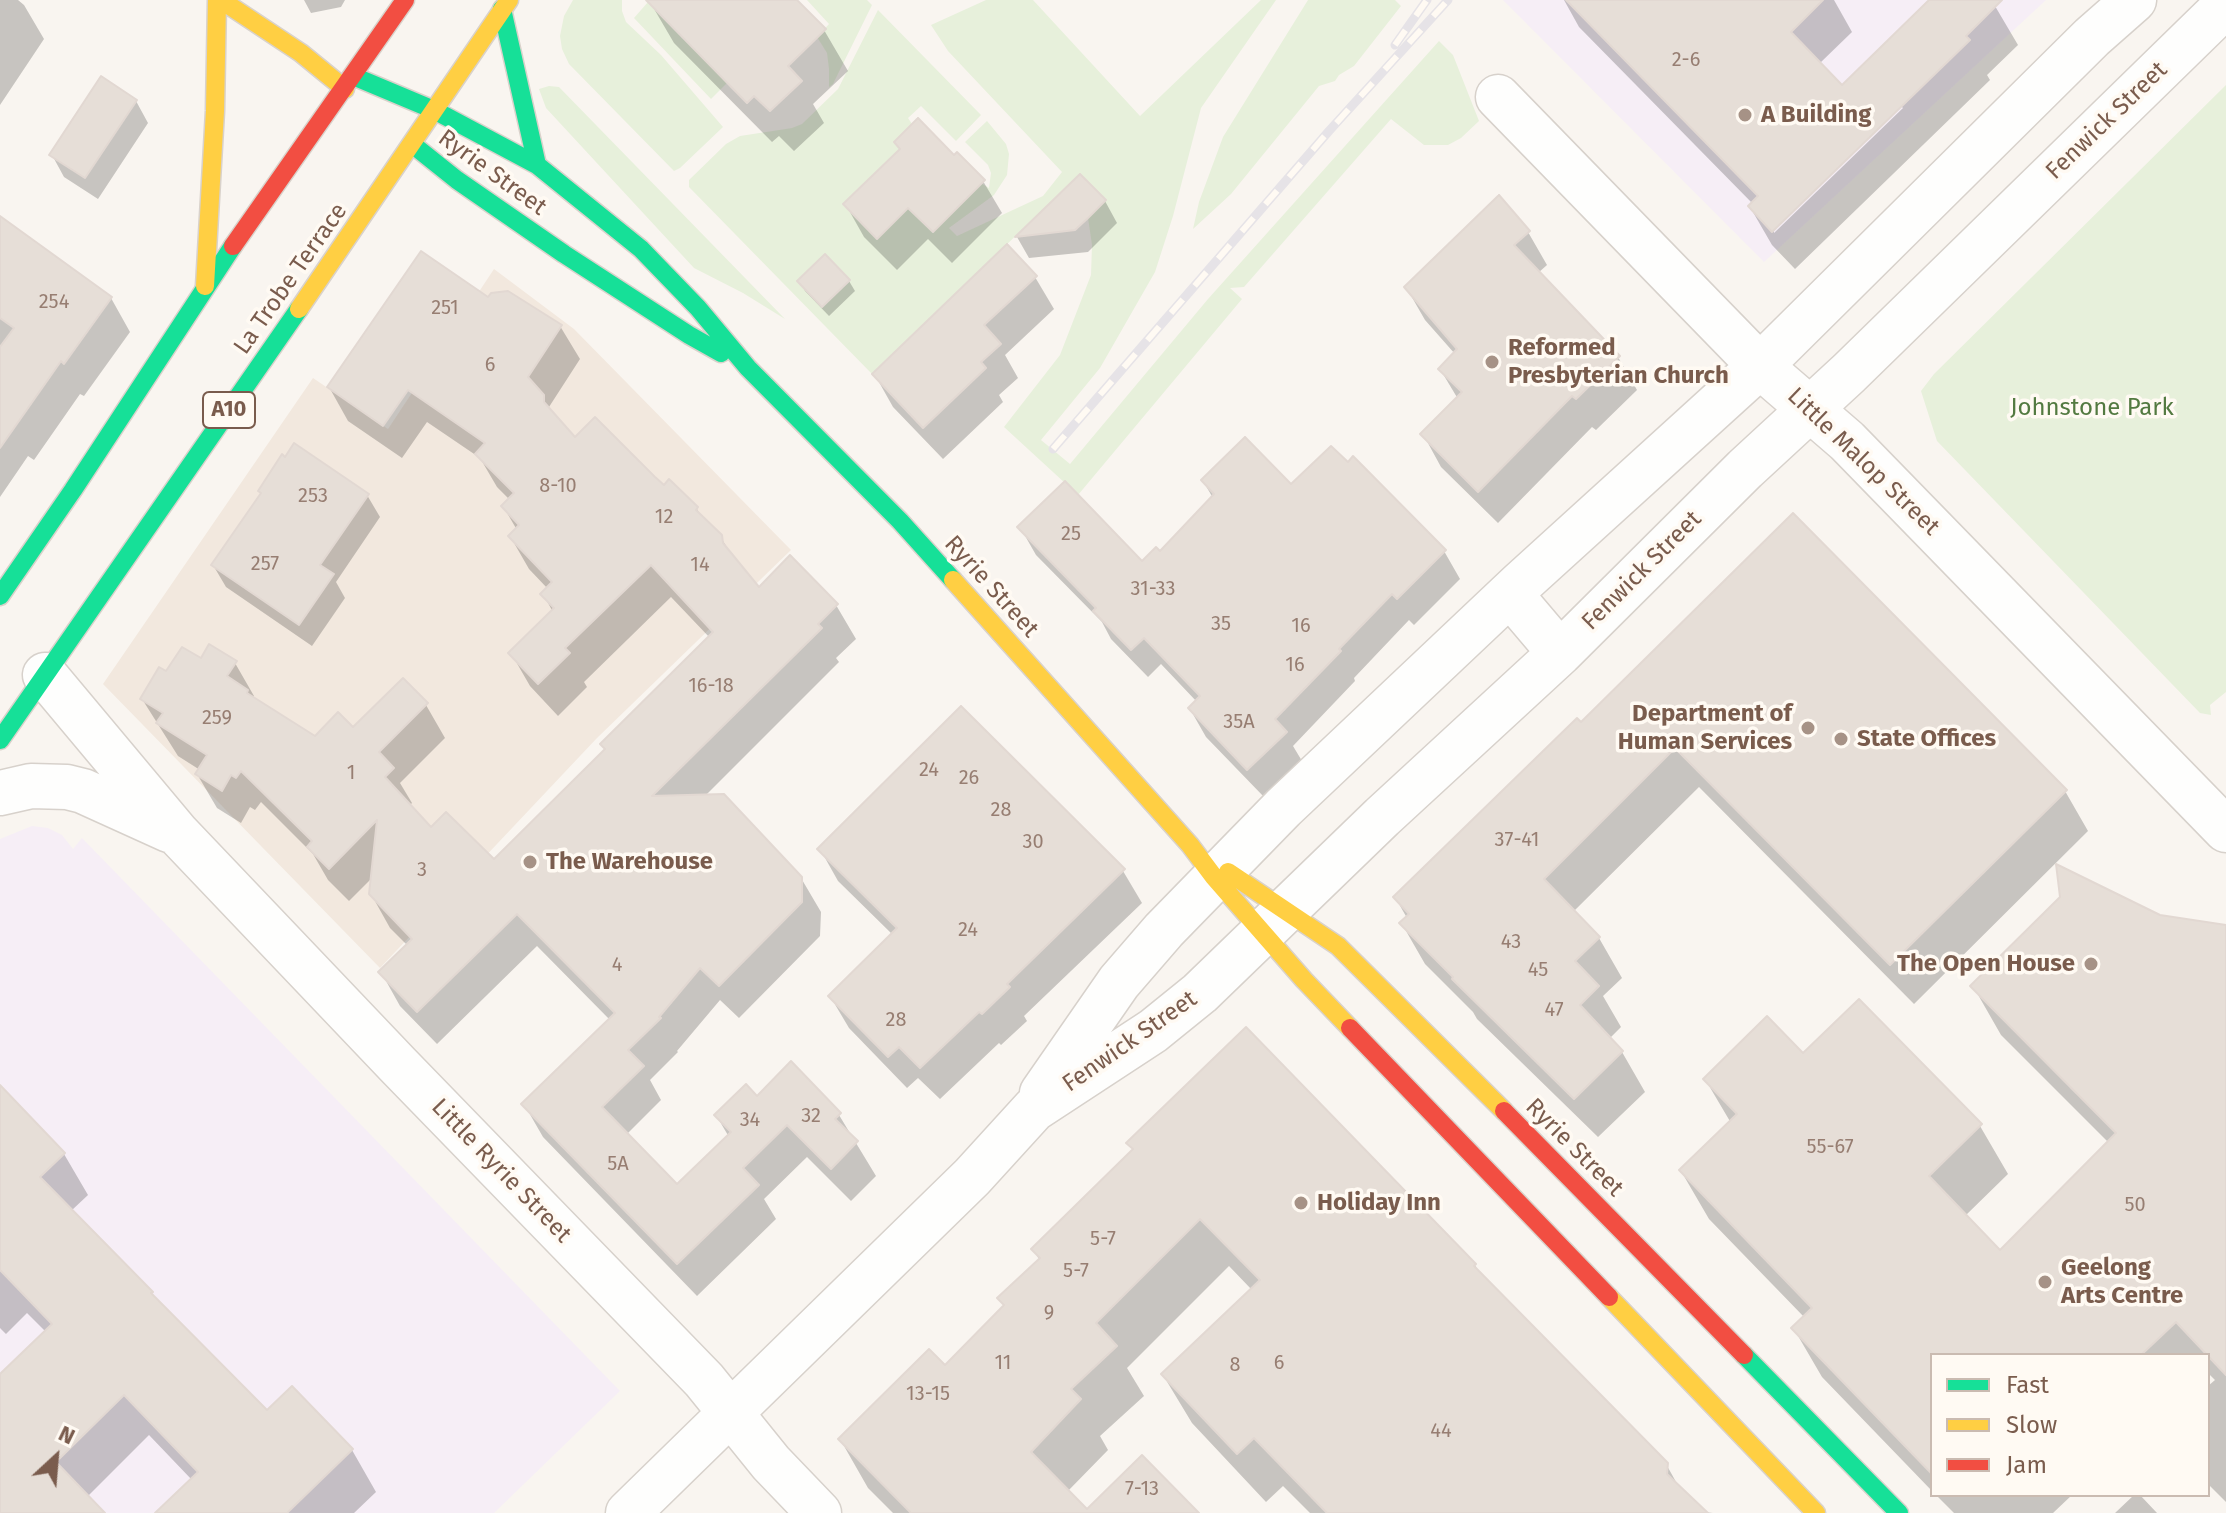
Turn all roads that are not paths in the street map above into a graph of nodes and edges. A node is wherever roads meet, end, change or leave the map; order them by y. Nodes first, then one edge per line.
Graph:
1 (219, 0) edge
2 (405, 0) edge
3 (2134, 0) edge
4 (505, 5) edge
5 (2226, 5) edge
6 (351, 88) junction
7 (1498, 97) dead end
8 (434, 110) junction
9 (406, 140) junction
10 (537, 165) junction
11 (205, 286) junction
12 (1760, 366) junction
13 (748, 368) junction
14 (1811, 409) junction
15 (1510, 594) junction
16 (0, 596) edge
17 (1560, 653) junction
18 (45, 675) junction
19 (0, 740) edge
20 (0, 793) edge
21 (2226, 830) edge
22 (178, 834) junction
23 (1209, 864) junction
24 (1275, 922) junction
25 (1034, 1109) junction
26 (731, 1413) junction
27 (628, 1513) edge
28 (819, 1513) edge
29 (1816, 1513) edge
30 (1899, 1513) edge

1 - 6 main road, Ryrie Street
1 - 11 main road
2 - 6 main road
3 - 12 street, Fenwick Street
4 - 8 main road, La Trobe Terrace / A10
4 - 10 main road
5 - 14 street, Fenwick Street
6 - 8 main road, Ryrie Street
6 - 11 main road
7 - 12 street, Little Malop Street
8 - 9 main road, La Trobe Terrace / A10
8 - 10 main road, Ryrie Street
9 - 13 main road, Ryrie Street
9 - 18 main road, La Trobe Terrace / A10
10 - 13 main road, Ryrie Street
11 - 16 main road
12 - 14 street, Little Malop Street
12 - 15 street, Fenwick Street
13 - 23 main road, Ryrie Street
14 - 17 street, Fenwick Street
14 - 21 street, Little Malop Street
15 - 17 street
15 - 23 street, Fenwick Street
17 - 24 street, Fenwick Street
18 - 19 main road, La Trobe Terrace / A10
18 - 22 street, Little Ryrie Street
20 - 22 street, Little Ryrie Street
22 - 26 street, Little Ryrie Street
23 - 24 main road, Ryrie Street
23 - 24 main road, Ryrie Street
23 - 25 street, Fenwick Street
24 - 25 street, Fenwick Street
24 - 29 main road, Ryrie Street
24 - 30 main road, Ryrie Street
25 - 26 street, Fenwick Street
26 - 27 street, Fenwick Street
26 - 28 street, Little Ryrie Street

